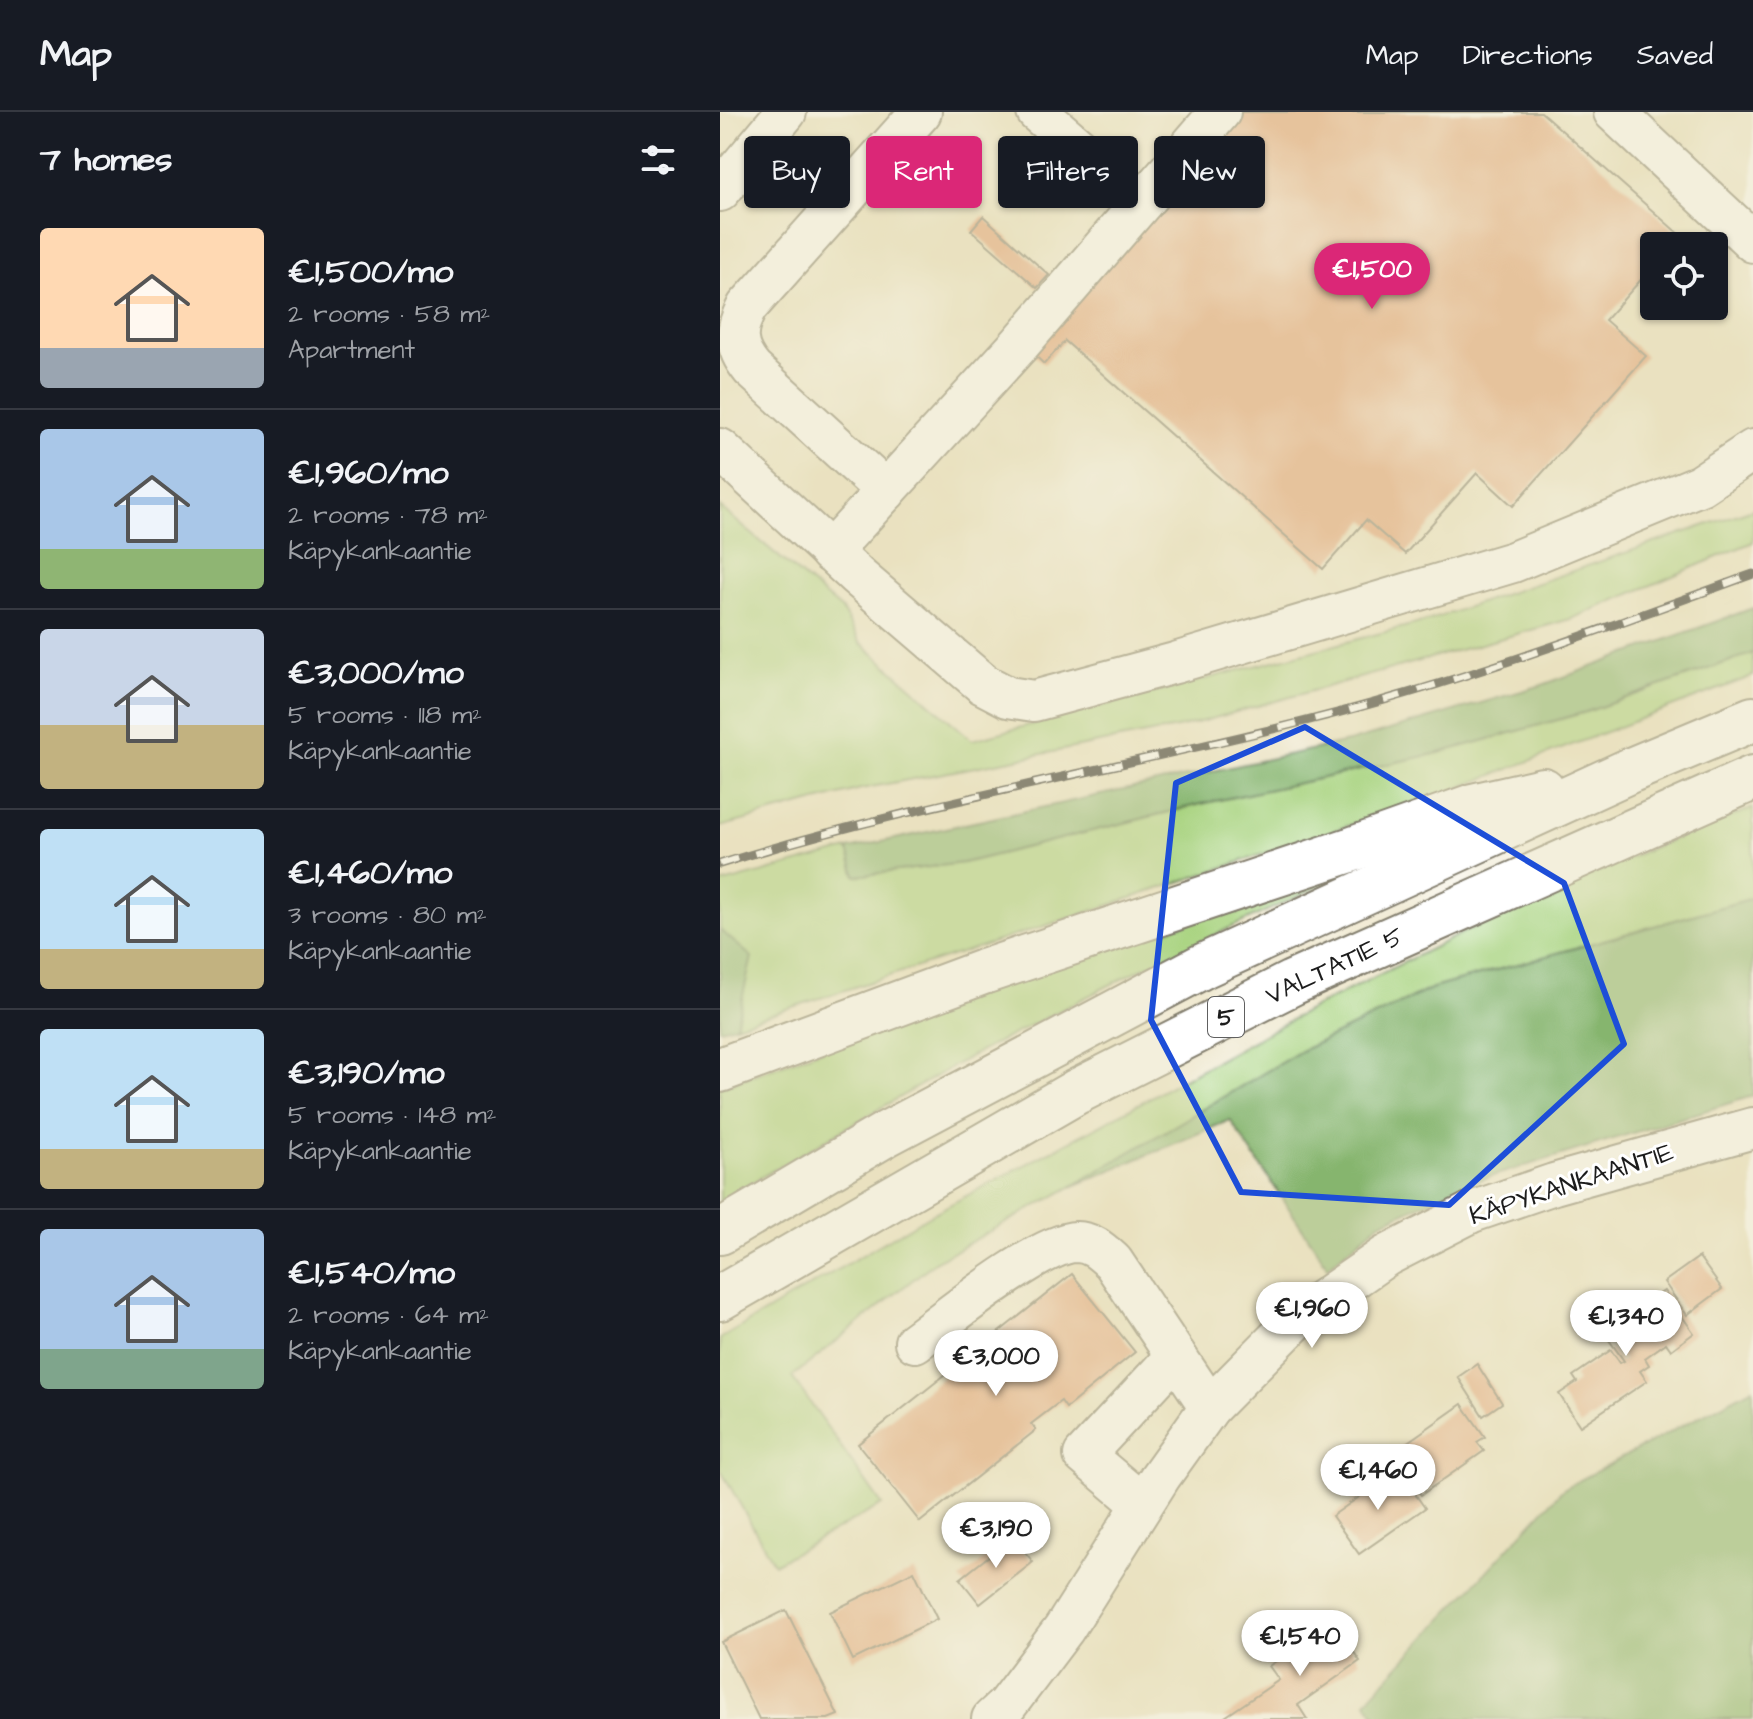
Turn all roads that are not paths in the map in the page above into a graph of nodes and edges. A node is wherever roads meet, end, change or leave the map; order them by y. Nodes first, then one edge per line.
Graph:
1 (786, 112) edge
2 (921, 112) edge
3 (1037, 112) edge
4 (1220, 112) edge
5 (1614, 112) edge
6 (720, 191) edge
7 (1142, 202) junction
8 (1753, 242) edge
9 (720, 449) edge
10 (1753, 450) edge
11 (886, 491) junction
12 (830, 552) junction
13 (1753, 719) edge
14 (1631, 770) junction
15 (1753, 778) edge
16 (720, 1070) edge
17 (1753, 1128) edge
18 (720, 1232) edge
19 (720, 1298) edge
20 (915, 1342) dead end
21 (1176, 1356) junction
22 (1210, 1407) junction
23 (1142, 1504) junction
24 (1007, 1715) edge

1 - 6 street
2 - 11 street
3 - 7 street
4 - 7 street
5 - 8 street
7 - 11 street
9 - 12 street
10 - 12 street
11 - 12 street
13 - 14 highway, VALTATIE 5 / 5
14 - 16 highway
14 - 18 highway, VALTATIE 5 / 5
15 - 19 highway, VALTATIE 5 / 5
17 - 22 street, KÄPYKANKAANTIE
20 - 21 street
21 - 22 street
21 - 23 street
22 - 23 street, KÄPYKANKAANTIE
23 - 24 street, KÄPYKANKAANTIE

